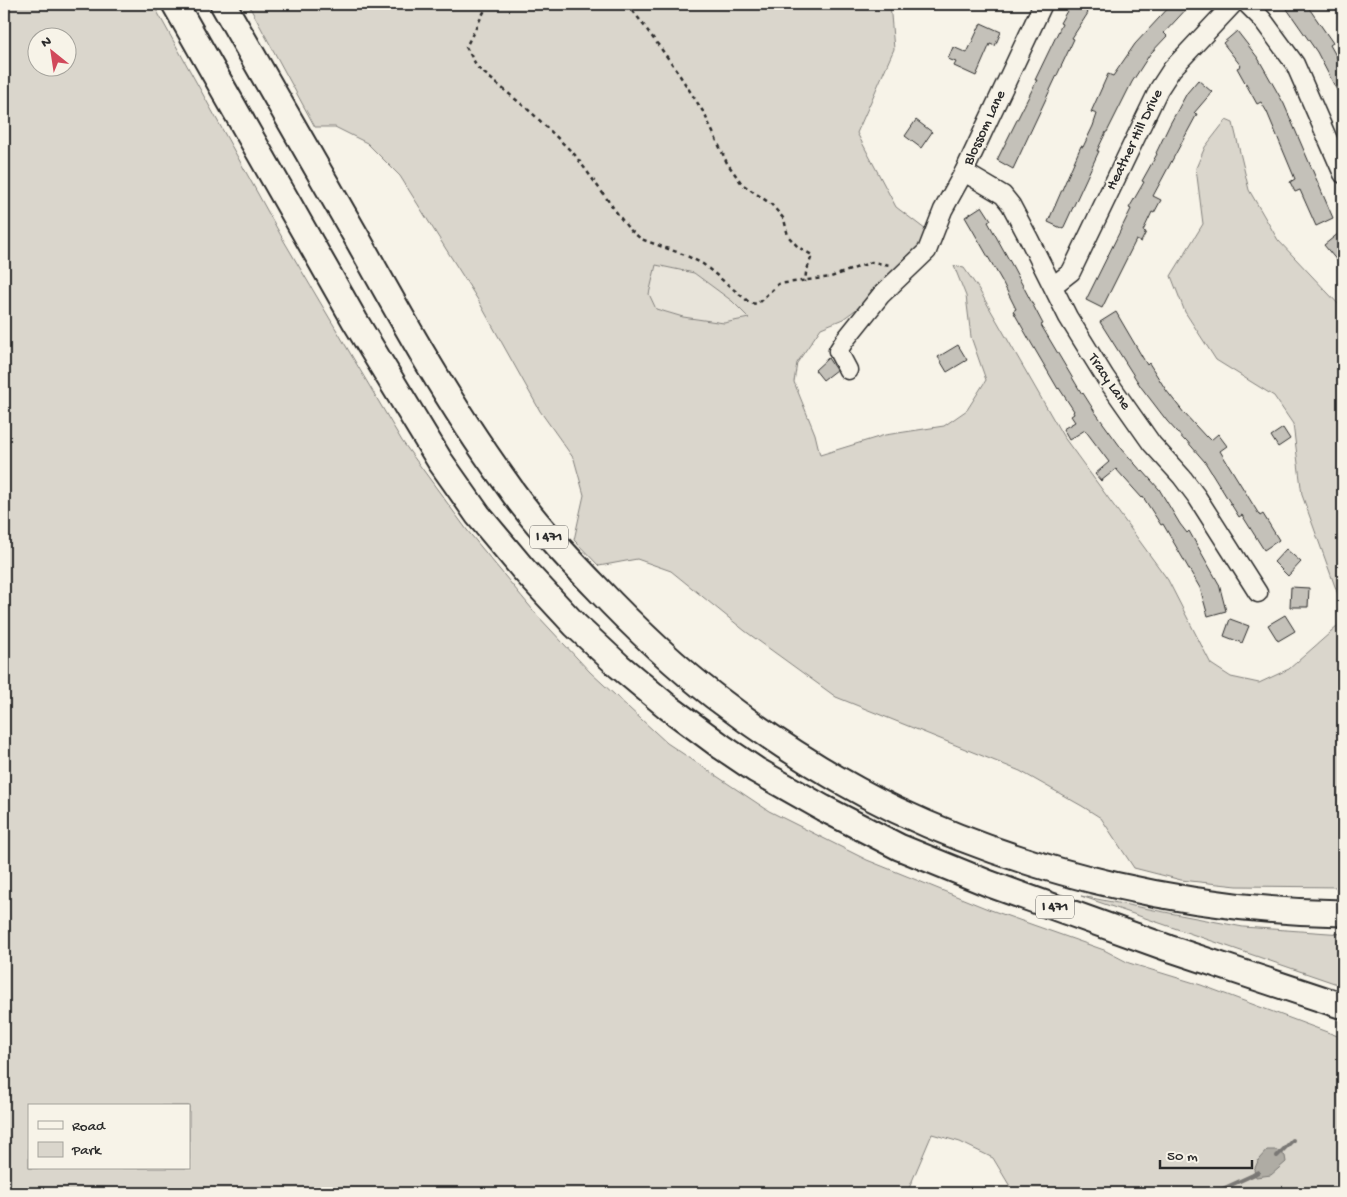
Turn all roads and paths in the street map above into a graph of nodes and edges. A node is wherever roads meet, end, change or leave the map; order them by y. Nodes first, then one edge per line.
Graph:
1 (175, 4) edge
2 (223, 4) edge
3 (488, 4) edge
4 (628, 4) edge
5 (1043, 4) edge
6 (1233, 4) edge
7 (1247, 4) edge
8 (964, 172) junction
9 (1343, 174) edge
10 (891, 265) dead end
11 (805, 282) junction
12 (1053, 286) junction
13 (848, 370) dead end
14 (1258, 593) dead end
15 (1337, 914) edge
16 (1294, 989) junction
17 (1343, 1006) edge
18 (1343, 1018) edge

1 - 16 highway, I 471
2 - 15 highway, I 471
3 - 11 path
4 - 11 path
5 - 8 street, Blossom Lane
6 - 12 street, Heather Hill Drive
7 - 9 street
8 - 12 street, Tracy Lane
8 - 13 street, Blossom Lane
10 - 11 path
12 - 14 street, Tracy Lane
16 - 17 highway, I 471
16 - 18 highway

